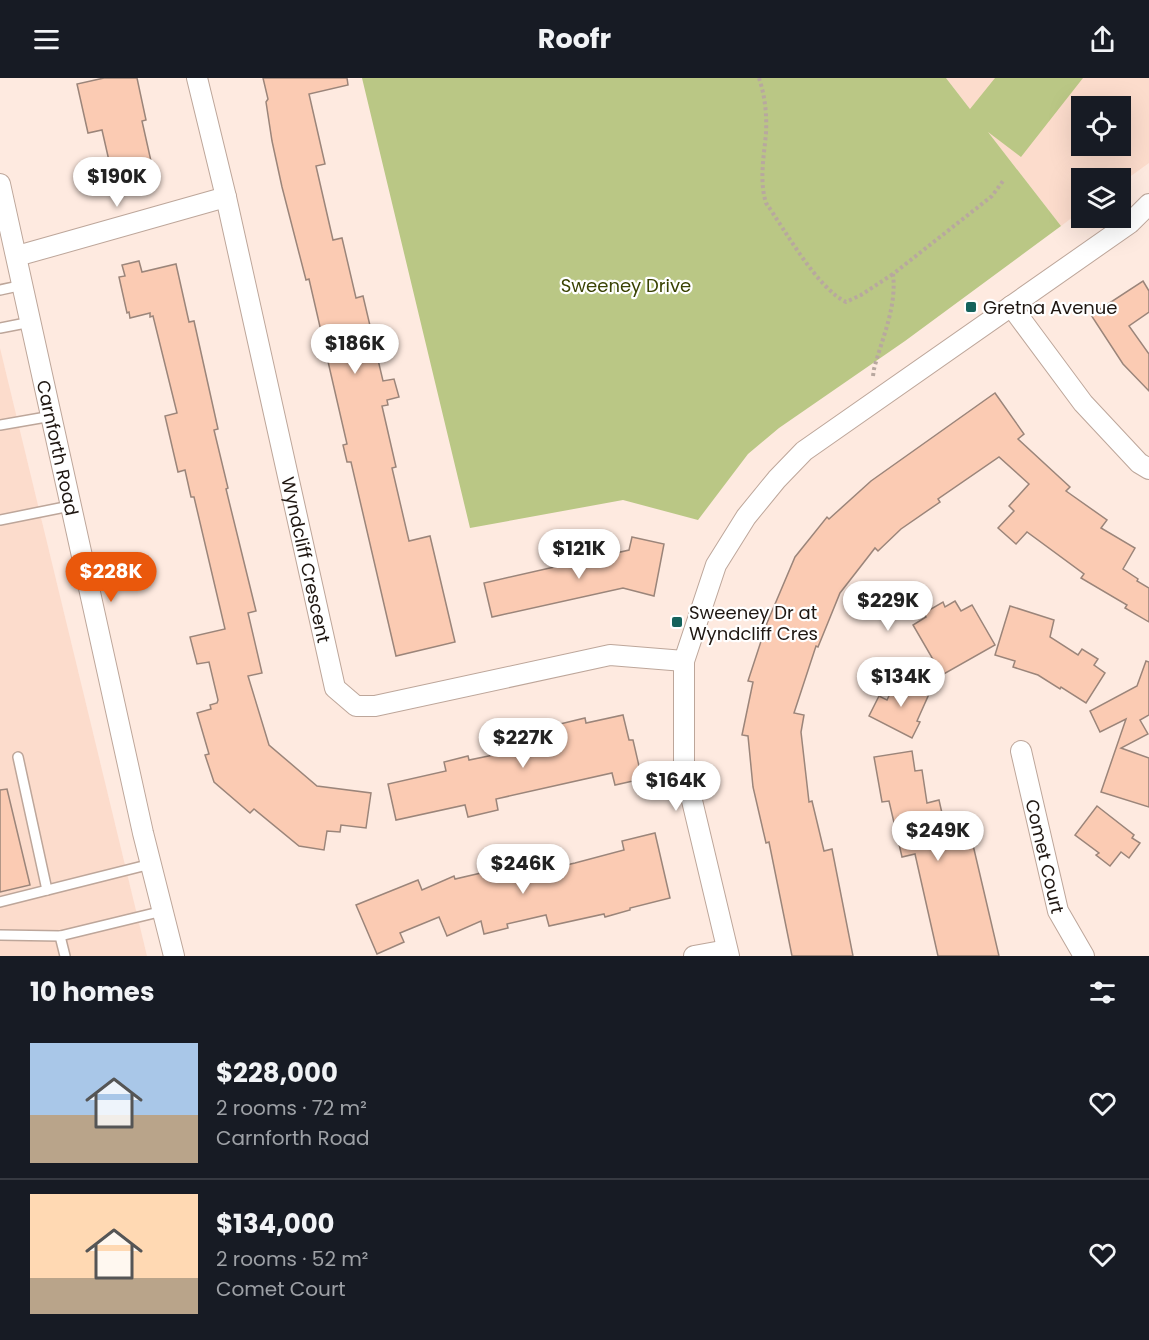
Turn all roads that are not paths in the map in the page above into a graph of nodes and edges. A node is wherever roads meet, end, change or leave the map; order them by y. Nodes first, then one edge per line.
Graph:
1 (197, 78) edge
2 (0, 184) edge
3 (226, 197) junction
4 (1149, 204) edge
5 (17, 256) junction
6 (23, 285) junction
7 (0, 290) edge
8 (1011, 306) junction
9 (31, 322) junction
10 (0, 328) edge
11 (52, 416) junction
12 (0, 425) edge
13 (1149, 470) edge
14 (70, 506) junction
15 (0, 520) edge
16 (684, 661) junction
17 (1021, 751) dead end
18 (18, 757) dead end
19 (151, 864) junction
20 (48, 890) junction
21 (0, 902) edge
22 (163, 911) junction
23 (0, 935) edge
24 (60, 936) junction
25 (728, 953) edge
26 (65, 956) edge
27 (174, 956) edge
28 (694, 956) edge
29 (1084, 956) edge

1 - 3 street, Wyndcliff Crescent
2 - 5 street, Carnforth Road
3 - 5 street
3 - 16 street, Wyndcliff Crescent
4 - 8 street
5 - 6 street, Carnforth Road
6 - 7 lane
6 - 9 street, Carnforth Road
8 - 13 street
8 - 16 street
9 - 10 lane
9 - 11 street, Carnforth Road
11 - 12 lane
11 - 14 street, Carnforth Road
14 - 15 lane
14 - 19 street, Carnforth Road
16 - 25 street
17 - 29 street, Comet Court
18 - 20 lane
19 - 20 lane
19 - 22 street, Carnforth Road
20 - 21 lane
22 - 24 lane
22 - 27 street, Carnforth Road
23 - 24 lane
24 - 26 lane
25 - 28 street

